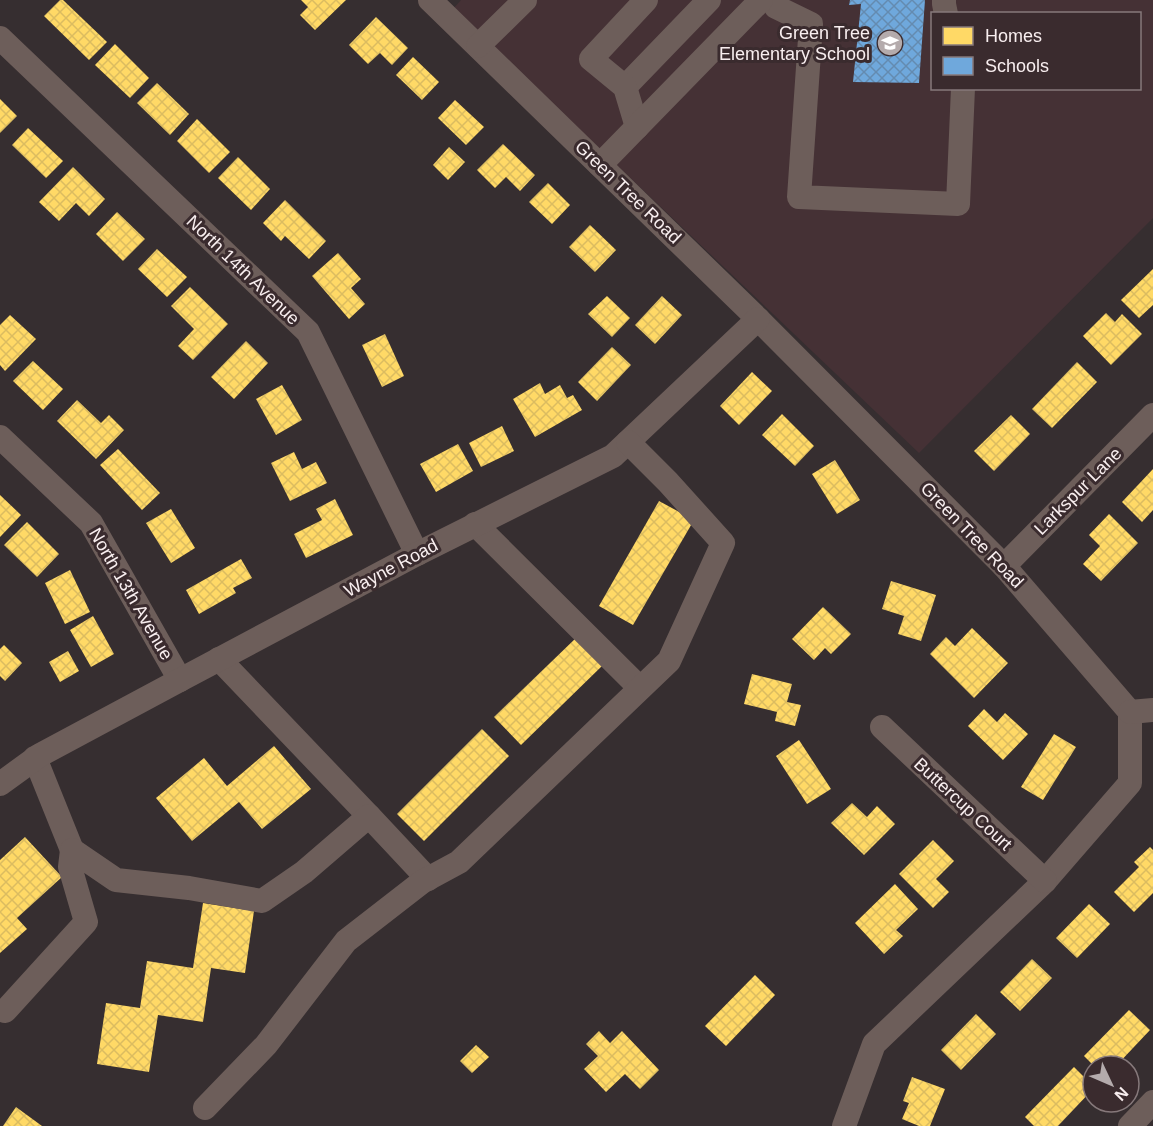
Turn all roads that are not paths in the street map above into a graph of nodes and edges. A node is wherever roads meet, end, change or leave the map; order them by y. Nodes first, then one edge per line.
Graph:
1 (430, 0) edge
2 (525, 0) edge
3 (646, 0) edge
4 (709, 0) edge
5 (762, 0) edge
6 (774, 0) edge
7 (0, 38) edge
8 (478, 46) junction
9 (625, 87) junction
10 (963, 90) edge
11 (637, 127) junction
12 (600, 165) junction
13 (758, 320) junction
14 (1153, 415) edge
15 (0, 437) edge
16 (628, 442) junction
17 (475, 524) junction
18 (417, 554) junction
19 (1004, 566) junction
20 (219, 659) junction
21 (180, 680) junction
22 (640, 688) junction
23 (1141, 711) edge
24 (882, 727) dead end
25 (35, 758) junction
26 (0, 784) edge
27 (369, 816) junction
28 (72, 850) junction
29 (428, 879) junction
30 (1045, 881) junction
31 (5, 1011) dead end
32 (1153, 1102) edge
33 (205, 1107) dead end
34 (844, 1126) edge
35 (1130, 1126) edge

1 - 8 street, Green Tree Road
2 - 8 street
3 - 9 street
4 - 9 street
5 - 11 street
6 - 10 street
7 - 18 street, North 14th Avenue
8 - 12 street, Green Tree Road
9 - 11 street
11 - 12 street
12 - 13 street, Green Tree Road
13 - 16 street, Wayne Road
13 - 19 street, Green Tree Road
14 - 19 street, Larkspur Lane
15 - 21 street, North 13th Avenue
16 - 17 street, Wayne Road
16 - 22 street
17 - 18 street, Wayne Road
17 - 22 street
18 - 20 street, Wayne Road
19 - 23 street, Green Tree Road
20 - 21 street, Wayne Road
20 - 27 street
21 - 25 street, Wayne Road
22 - 29 street
23 - 30 street, Green Tree Road
24 - 30 street, Buttercup Court
25 - 26 street, Wayne Road
25 - 28 street
27 - 28 street
27 - 29 street
28 - 31 street
29 - 33 street
30 - 34 street, Green Tree Road
32 - 35 street

